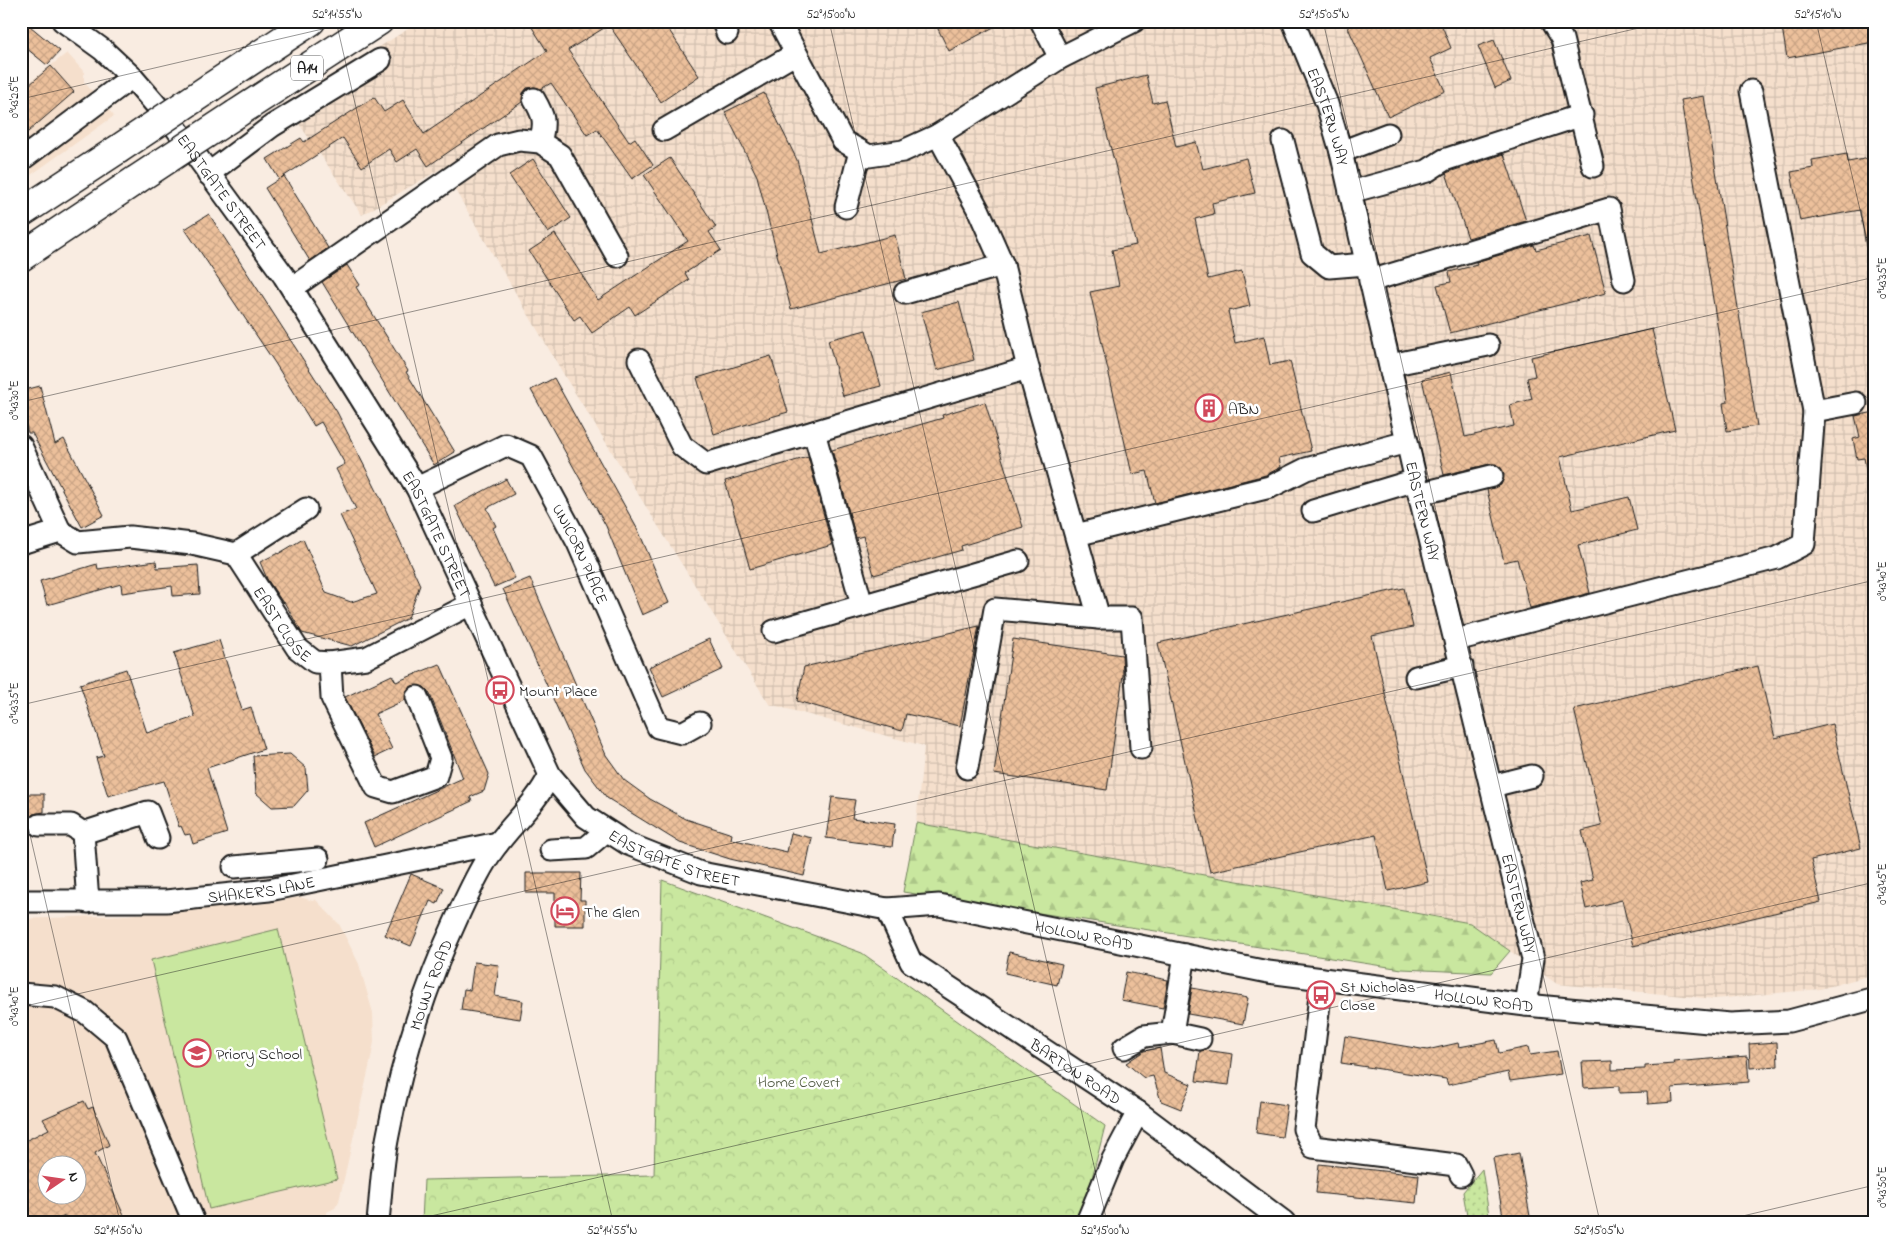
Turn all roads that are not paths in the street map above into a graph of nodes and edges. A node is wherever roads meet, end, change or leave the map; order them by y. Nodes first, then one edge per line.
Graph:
1 (311, 21) edge
2 (379, 21) edge
3 (780, 21) edge
4 (1042, 21) edge
5 (1134, 21) edge
6 (1293, 21) edge
7 (1551, 21) edge
8 (73, 24) edge
9 (795, 54) junction
10 (1060, 58) junction
11 (380, 60) dead end
12 (132, 77) junction
13 (1751, 91) dead end
14 (534, 99) dead end
15 (1582, 115) junction
16 (664, 130) dead end
17 (1388, 134) dead end
18 (938, 135) junction
19 (1283, 141) dead end
20 (540, 142) junction
21 (860, 150) junction
22 (1341, 152) junction
23 (21, 160) edge
24 (1593, 166) dead end
25 (208, 174) junction
26 (1350, 192) junction
27 (846, 207) dead end
28 (21, 214) edge
29 (617, 256) dead end
30 (21, 257) edge
31 (1003, 265) junction
32 (1368, 272) junction
33 (1624, 280) dead end
34 (292, 288) junction
35 (904, 293) dead end
36 (1488, 345) dead end
37 (639, 360) dead end
38 (1390, 365) junction
39 (1028, 368) junction
40 (1856, 403) dead end
41 (1814, 410) junction
42 (814, 432) junction
43 (1407, 442) junction
44 (21, 446) edge
45 (1492, 476) dead end
46 (1418, 487) junction
47 (417, 488) junction
48 (306, 509) dead end
49 (1313, 512) dead end
50 (60, 531) junction
51 (1076, 535) junction
52 (21, 543) edge
53 (236, 554) junction
54 (1018, 561) dead end
55 (471, 604) junction
56 (862, 605) junction
57 (1099, 618) junction
58 (774, 631) dead end
59 (1456, 640) junction
60 (330, 663) junction
61 (1462, 666) junction
62 (1416, 677) dead end
63 (416, 697) dead end
64 (700, 723) dead end
65 (1142, 748) dead end
66 (967, 768) dead end
67 (550, 774) junction
68 (1532, 776) dead end
69 (1492, 786) junction
70 (39, 825) dead end
71 (606, 831) junction
72 (83, 833) junction
73 (158, 838) dead end
74 (498, 843) junction
75 (551, 850) dead end
76 (318, 859) dead end
77 (267, 864) junction
78 (234, 867) dead end
79 (269, 890) junction
80 (21, 901) edge
81 (88, 902) junction
82 (887, 909) junction
83 (1185, 955) junction
84 (1322, 979) junction
85 (21, 994) edge
86 (1875, 998) edge
87 (1526, 1005) junction
88 (1172, 1033) junction
89 (1200, 1039) dead end
90 (1124, 1048) dead end
91 (1138, 1112) junction
92 (1461, 1175) dead end
93 (194, 1222) edge
94 (378, 1222) edge
95 (1087, 1222) edge
96 (1284, 1222) edge

1 - 28 highway, A14, bridge
2 - 30 highway, A14, bridge
3 - 9 street
4 - 10 street
5 - 10 street
6 - 22 street, EASTERN WAY
7 - 15 street
8 - 12 street, EASTGATE STREET
9 - 16 street
9 - 21 street
10 - 18 street
11 - 25 street
12 - 23 street
12 - 25 street, EASTGATE STREET
13 - 41 street
14 - 20 street
15 - 24 street
15 - 26 street
17 - 22 street
18 - 21 street
18 - 31 street
19 - 32 street
20 - 29 street
20 - 34 street
21 - 27 street
22 - 26 street, EASTERN WAY
25 - 34 street, EASTGATE STREET
26 - 32 street, EASTERN WAY
31 - 35 street
31 - 39 street
32 - 33 street
32 - 38 street, EASTERN WAY
34 - 47 street, EASTGATE STREET
36 - 38 street
37 - 42 street
38 - 43 street, EASTERN WAY
39 - 42 street
39 - 51 street
40 - 41 street
41 - 59 street
42 - 56 street
43 - 46 street, EASTERN WAY
43 - 51 street
44 - 50 street
45 - 46 street
46 - 49 street
46 - 59 street, EASTERN WAY
47 - 55 street, EASTGATE STREET
47 - 64 street, UNICORN PLACE
48 - 53 street
50 - 52 street
50 - 53 street
51 - 57 street
53 - 60 street, EAST CLOSE
54 - 56 street
55 - 60 street, EAST CLOSE
55 - 67 street, EASTGATE STREET
56 - 58 street
57 - 65 street
57 - 66 street
59 - 61 street, EASTERN WAY
60 - 63 street
61 - 62 street
61 - 69 street, EASTERN WAY
67 - 71 street, EASTGATE STREET
67 - 74 street, MOUNT ROAD
68 - 69 street
69 - 87 street, EASTERN WAY
70 - 72 street
71 - 75 street
71 - 82 street, EASTGATE STREET
72 - 73 street
72 - 81 street
74 - 79 street, SHAKER'S LANE
74 - 94 street, MOUNT ROAD
76 - 77 street
77 - 78 street
77 - 79 street
79 - 81 street, SHAKER'S LANE
80 - 81 street, SHAKER'S LANE
82 - 83 street, HOLLOW ROAD
82 - 91 street, BARTON ROAD
83 - 84 street, HOLLOW ROAD
83 - 88 street
84 - 87 street, HOLLOW ROAD
84 - 92 street
85 - 93 street
86 - 87 street, HOLLOW ROAD
88 - 89 street
88 - 90 street
91 - 95 street
91 - 96 street, BARTON ROAD

